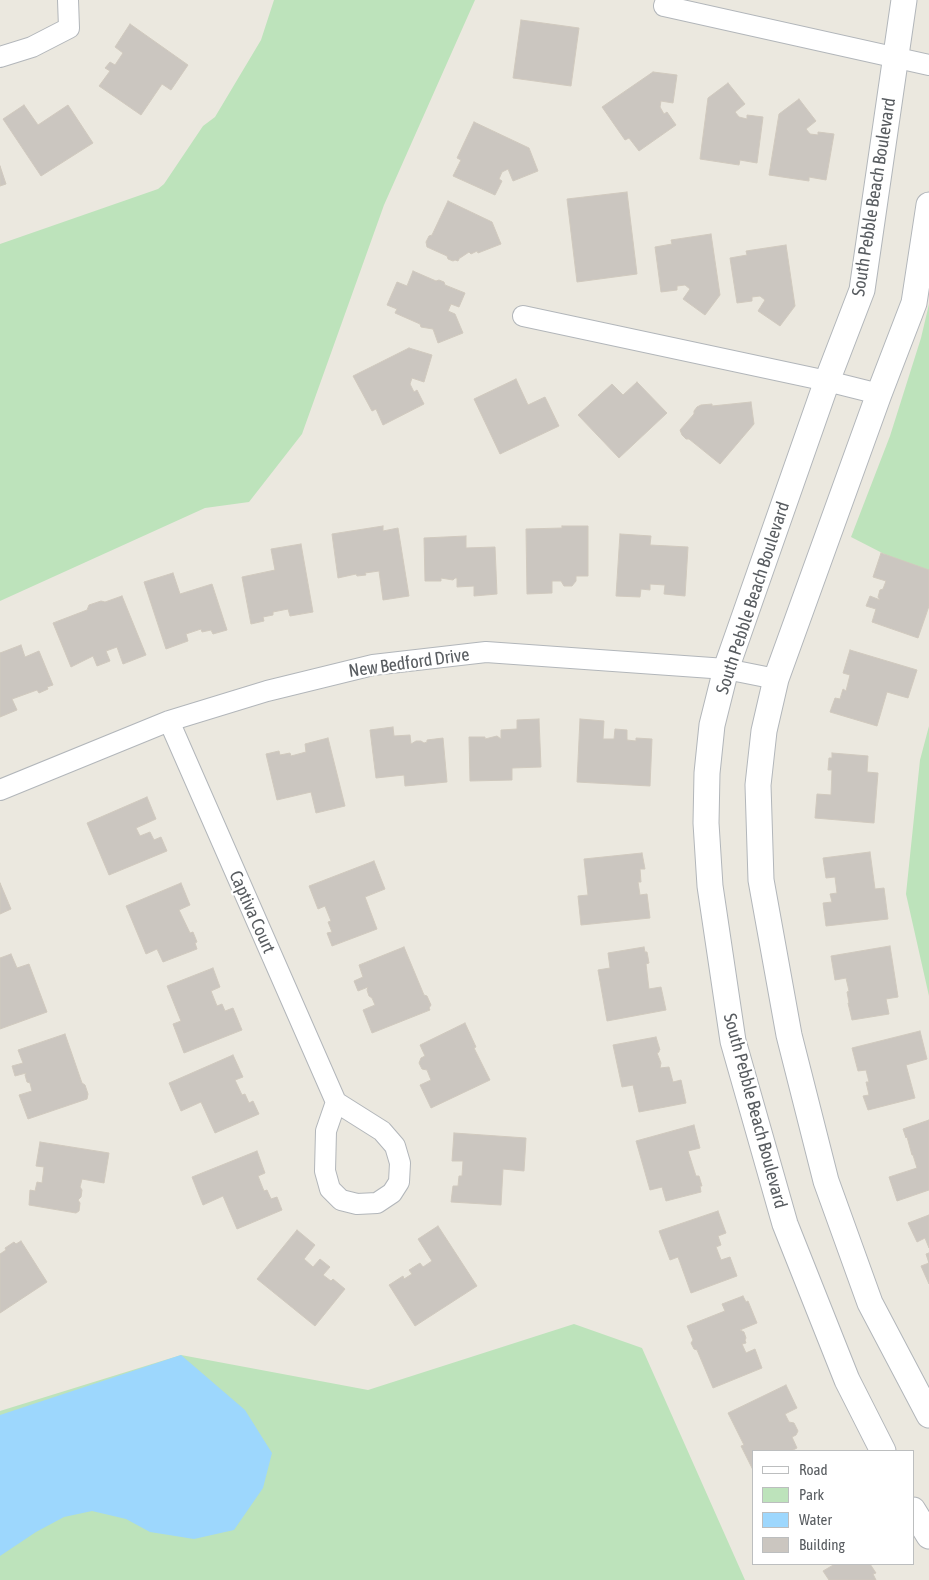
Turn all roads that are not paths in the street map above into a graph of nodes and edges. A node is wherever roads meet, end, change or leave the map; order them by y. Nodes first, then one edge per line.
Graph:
1 (68, 0) edge
2 (666, 0) edge
3 (904, 0) edge
4 (897, 57) junction
5 (0, 58) edge
6 (929, 65) edge
7 (929, 205) edge
8 (523, 316) dead end
9 (827, 381) junction
10 (879, 394) junction
11 (726, 669) junction
12 (776, 680) junction
13 (168, 721) junction
14 (0, 790) edge
15 (336, 1102) junction
16 (929, 1415) edge
17 (882, 1450) edge
18 (914, 1512) edge
19 (929, 1536) edge

1 - 5 street
2 - 4 street
3 - 4 street, South Pebble Beach Boulevard
4 - 6 street
4 - 9 street, South Pebble Beach Boulevard
7 - 10 street
8 - 9 street
9 - 10 street
9 - 11 street, South Pebble Beach Boulevard
10 - 12 street
11 - 12 street, New Bedford Drive
11 - 13 street, New Bedford Drive
11 - 17 street, South Pebble Beach Boulevard
12 - 16 street
13 - 14 street, New Bedford Drive
13 - 15 street, Captiva Court
15 - 15 street
18 - 19 street

